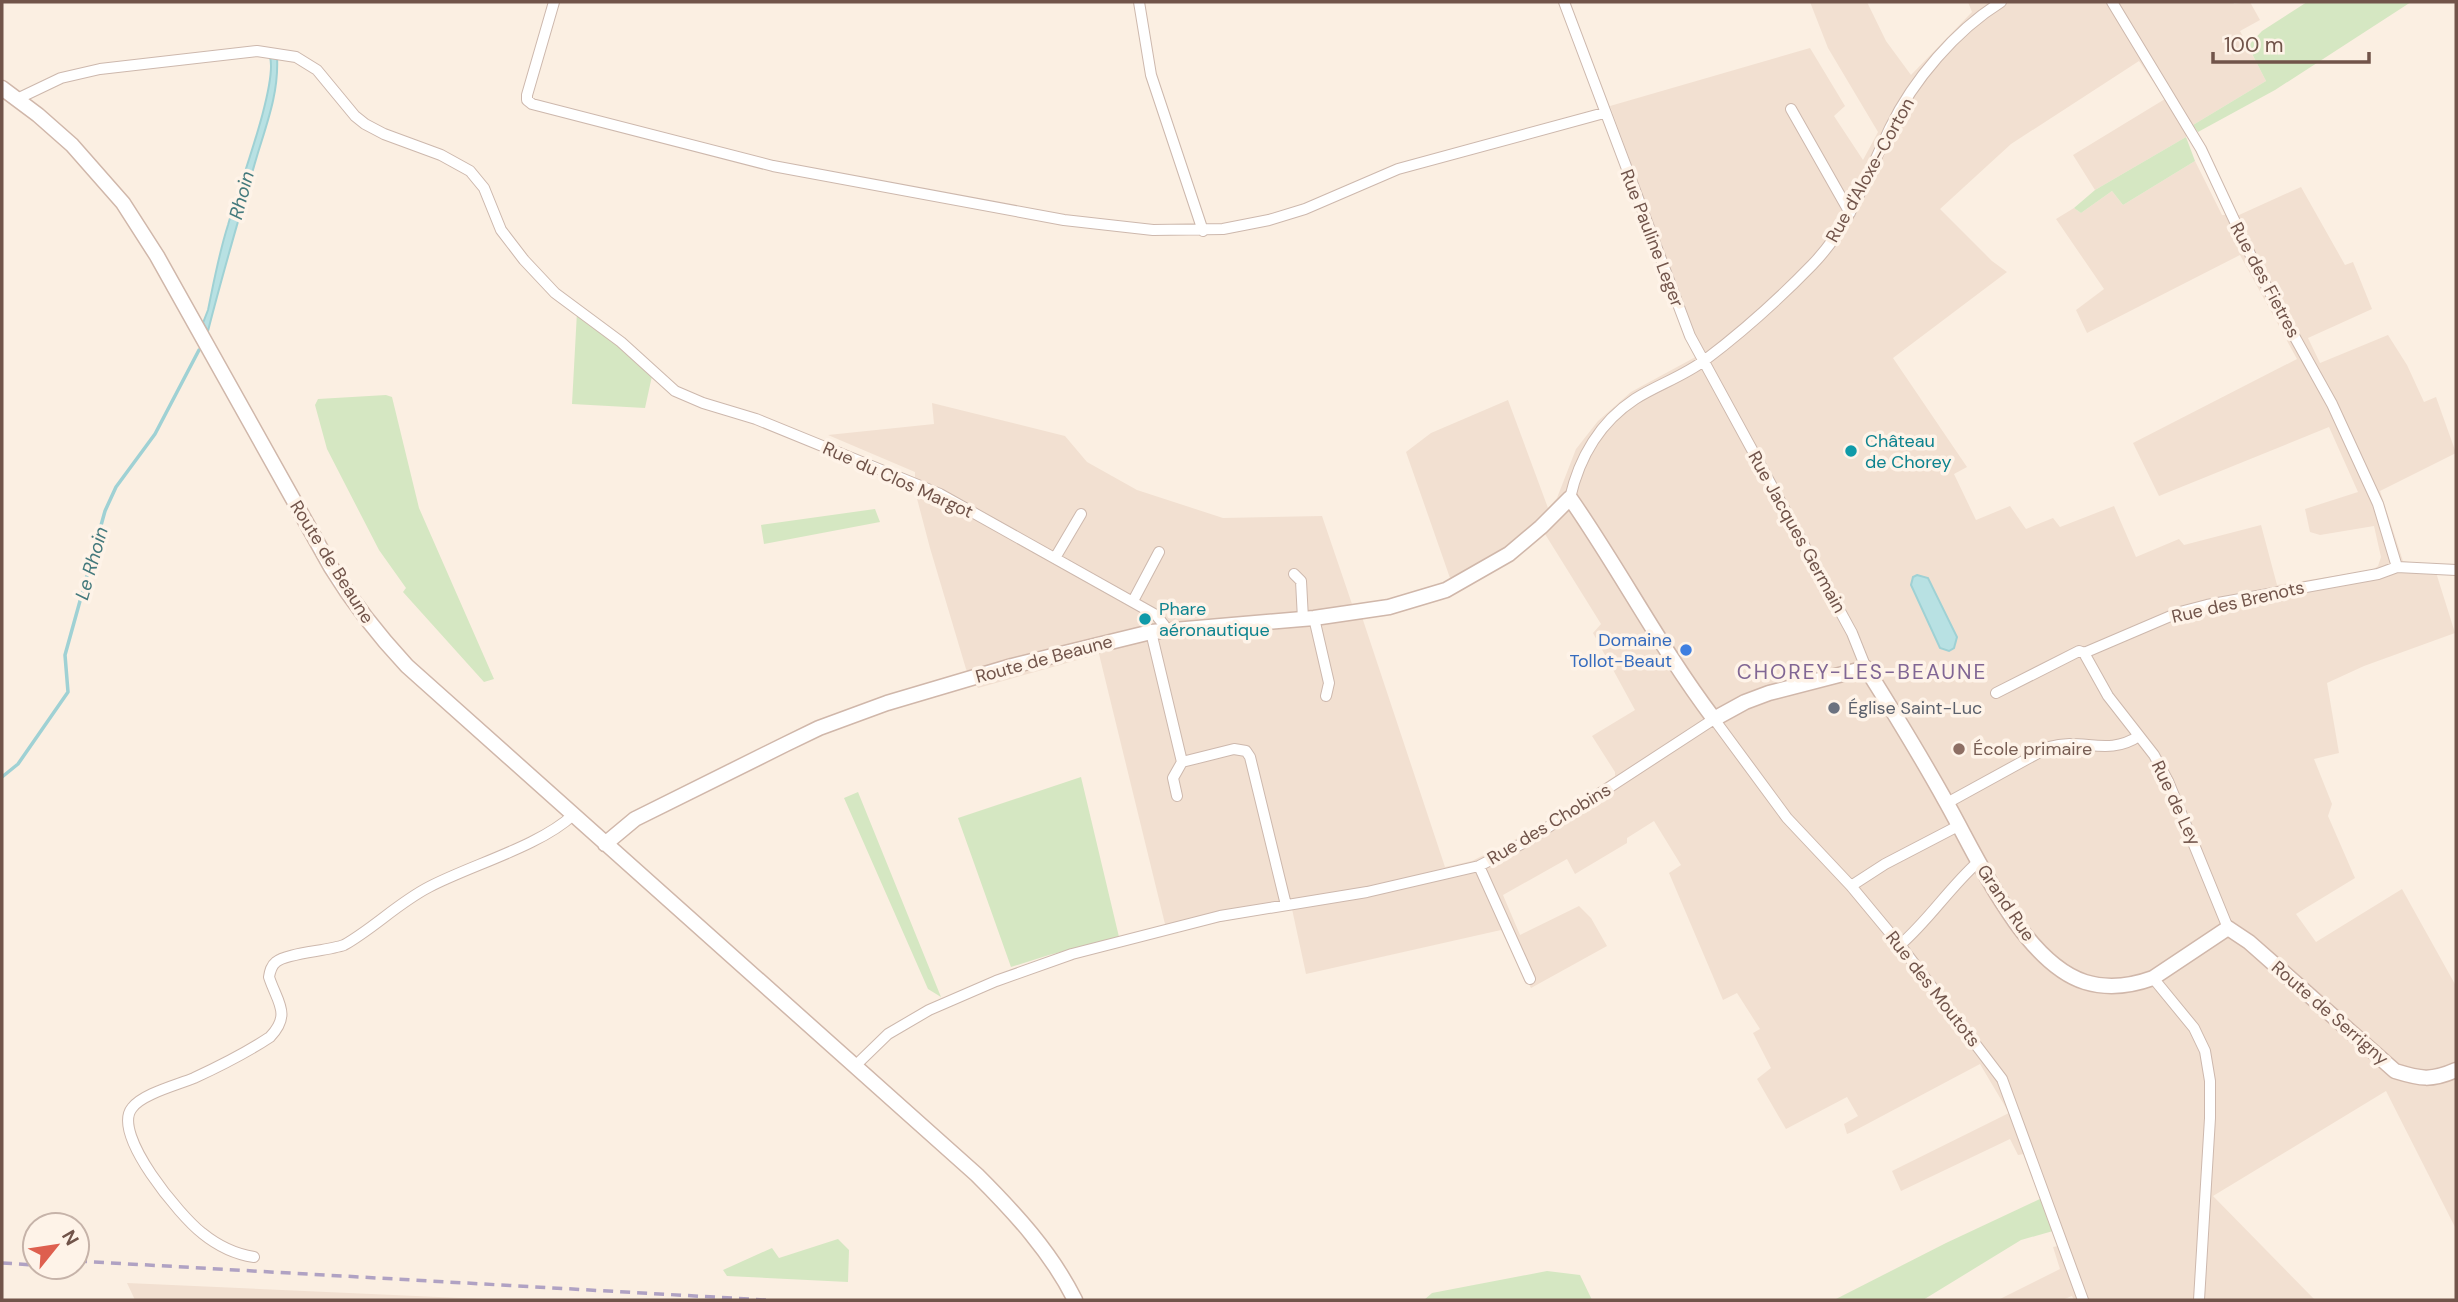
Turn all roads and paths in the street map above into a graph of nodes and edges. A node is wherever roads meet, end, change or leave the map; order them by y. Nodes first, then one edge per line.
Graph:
1 (554, 2) edge
2 (1139, 2) edge
3 (1563, 2) edge
4 (2001, 2) edge
5 (2112, 2) edge
6 (2, 88) edge
7 (17, 99) junction
8 (1791, 109) dead end
9 (1604, 113) junction
10 (1850, 213) junction
11 (1203, 230) junction
12 (1703, 362) junction
13 (1570, 498) junction
14 (1081, 514) dead end
15 (1159, 552) dead end
16 (1055, 558) junction
17 (2398, 567) junction
18 (2456, 570) edge
19 (1294, 574) dead end
20 (1133, 601) junction
21 (1309, 618) junction
22 (1158, 631) junction
23 (2084, 653) junction
24 (1866, 667) junction
25 (1996, 693) dead end
26 (1326, 696) dead end
27 (1889, 704) joint
28 (1714, 719) junction
29 (2139, 736) junction
30 (1182, 762) junction
31 (1177, 796) dead end
32 (1947, 803) junction
33 (573, 815) junction
34 (1958, 826) junction
35 (605, 844) junction
36 (1978, 862) junction
37 (1479, 866) junction
38 (1851, 886) junction
39 (1286, 905) junction
40 (2228, 928) junction
41 (1900, 945) junction
42 (2153, 978) junction
43 (1530, 979) dead end
44 (855, 1066) junction
45 (2456, 1070) edge
46 (254, 1257) dead end
47 (1074, 1299) edge
48 (2082, 1300) edge
49 (2199, 1300) edge

1 - 11 street
2 - 11 street
3 - 9 street, Rue Pauline Leger
4 - 10 street, Rue d'Aloxe-Corton
5 - 17 street, Rue des Fietres
6 - 7 street, Route de Beaune
7 - 16 street, Rue du Clos Margot
7 - 33 street, Route de Beaune
8 - 10 street
9 - 11 street
9 - 12 street, Rue Pauline Leger
10 - 12 street, Rue d'Aloxe-Corton
12 - 13 street, Rue d'Aloxe-Corton
12 - 24 street, Rue Jacques Germain
13 - 21 street, Route de Beaune
13 - 28 street
14 - 16 street
15 - 20 street
16 - 20 street, Rue du Clos Margot
17 - 18 street, Rue des Brenots
17 - 23 street, Rue des Brenots
19 - 21 street
20 - 22 street, Rue du Clos Margot
21 - 22 street, Route de Beaune
21 - 26 street
22 - 30 street
22 - 35 street, Route de Beaune
23 - 25 street, Rue des Brenots
23 - 29 street, Rue de Ley
24 - 27 street, Rue Jacques Germain
24 - 28 street
27 - 32 street, Grand Rue
28 - 37 street, Rue des Chobins
28 - 38 street, Rue des Moutots
29 - 32 street
29 - 40 street, Rue de Ley
30 - 31 street
30 - 39 street
32 - 34 street, Grand Rue
33 - 35 street, Route de Beaune
33 - 46 street
34 - 36 street, Grand Rue
34 - 38 street
35 - 44 street, Route de Beaune
36 - 41 street
36 - 42 street, Grand Rue
37 - 39 street, Rue des Chobins
37 - 43 street
38 - 41 street, Rue des Moutots
39 - 44 street, Rue des Chobins
40 - 42 street, Grand Rue
40 - 45 street, Route de Serrigny
41 - 48 street, Rue des Moutots
42 - 49 street
44 - 47 street, Route de Beaune

